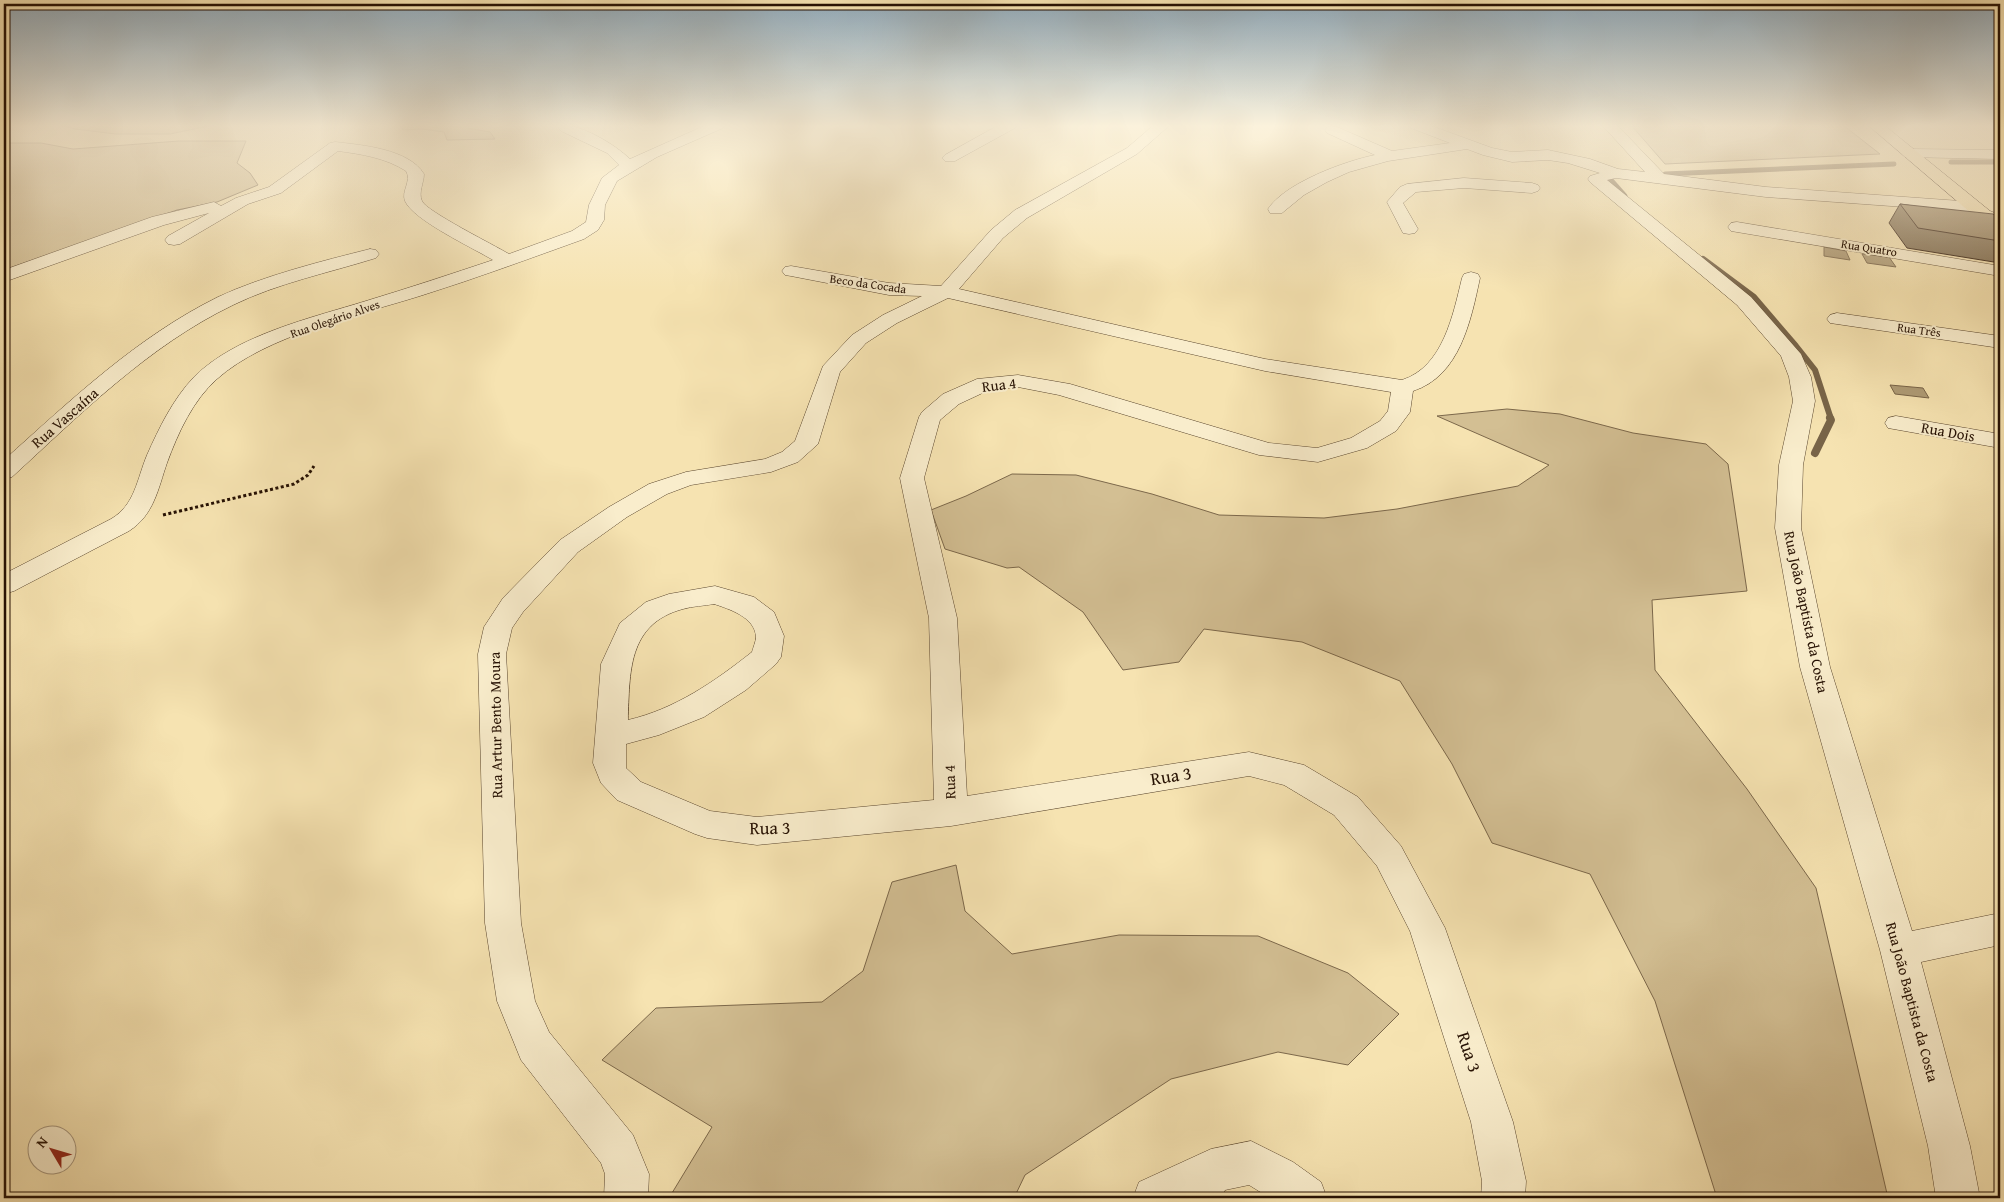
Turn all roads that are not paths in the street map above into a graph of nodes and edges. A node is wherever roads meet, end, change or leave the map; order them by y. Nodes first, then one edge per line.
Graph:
1 (286, 181) edge
2 (414, 181) edge
3 (608, 181) edge
4 (1079, 181) edge
5 (1315, 181) edge
6 (1528, 181) edge
7 (1599, 181) edge
8 (1683, 181) edge
9 (1944, 181) edge
10 (1532, 188) junction
11 (242, 200) junction
12 (1542, 202) dead end
13 (1276, 209) dead end
14 (1986, 214) edge
15 (1737, 227) dead end
16 (1409, 229) dead end
17 (2000, 236) edge
18 (174, 240) dead end
19 (370, 254) dead end
20 (506, 260) junction
21 (791, 271) dead end
22 (2000, 271) edge
23 (4, 276) edge
24 (1471, 278) dead end
25 (946, 292) junction
26 (1837, 319) dead end
27 (2000, 342) edge
28 (1403, 387) junction
29 (1896, 423) dead end
30 (2000, 441) edge
31 (4, 472) edge
32 (4, 585) edge
33 (611, 736) junction
34 (951, 812) junction
35 (2000, 929) edge
36 (1899, 950) junction
37 (1205, 1185) edge
38 (626, 1198) edge
39 (1155, 1198) edge
40 (1305, 1198) edge
41 (1503, 1198) edge
42 (1958, 1198) edge

1 - 11 street
2 - 20 street
3 - 20 street, Rua Olegário Alves
4 - 25 street
5 - 13 street
6 - 10 street
7 - 36 street, Rua João Baptista da Costa
8 - 14 street
9 - 14 main road
10 - 12 street
10 - 16 street
11 - 18 street
11 - 23 street
14 - 17 main road
15 - 22 street, Rua Quatro
19 - 31 street, Rua Vascaína
20 - 32 street, Rua Olegário Alves
21 - 25 street, Beco da Cocada
24 - 28 street
25 - 28 street, Beco da Cocada
25 - 38 street, Rua Artur Bento Moura
26 - 27 street, Rua Três
28 - 34 street, Rua 4
29 - 30 street, Rua Dois
33 - 33 street, Rua 3
33 - 34 street, Rua 3
34 - 41 street, Rua 3
35 - 36 street
36 - 42 street, Rua João Baptista da Costa
37 - 39 street
37 - 40 street

